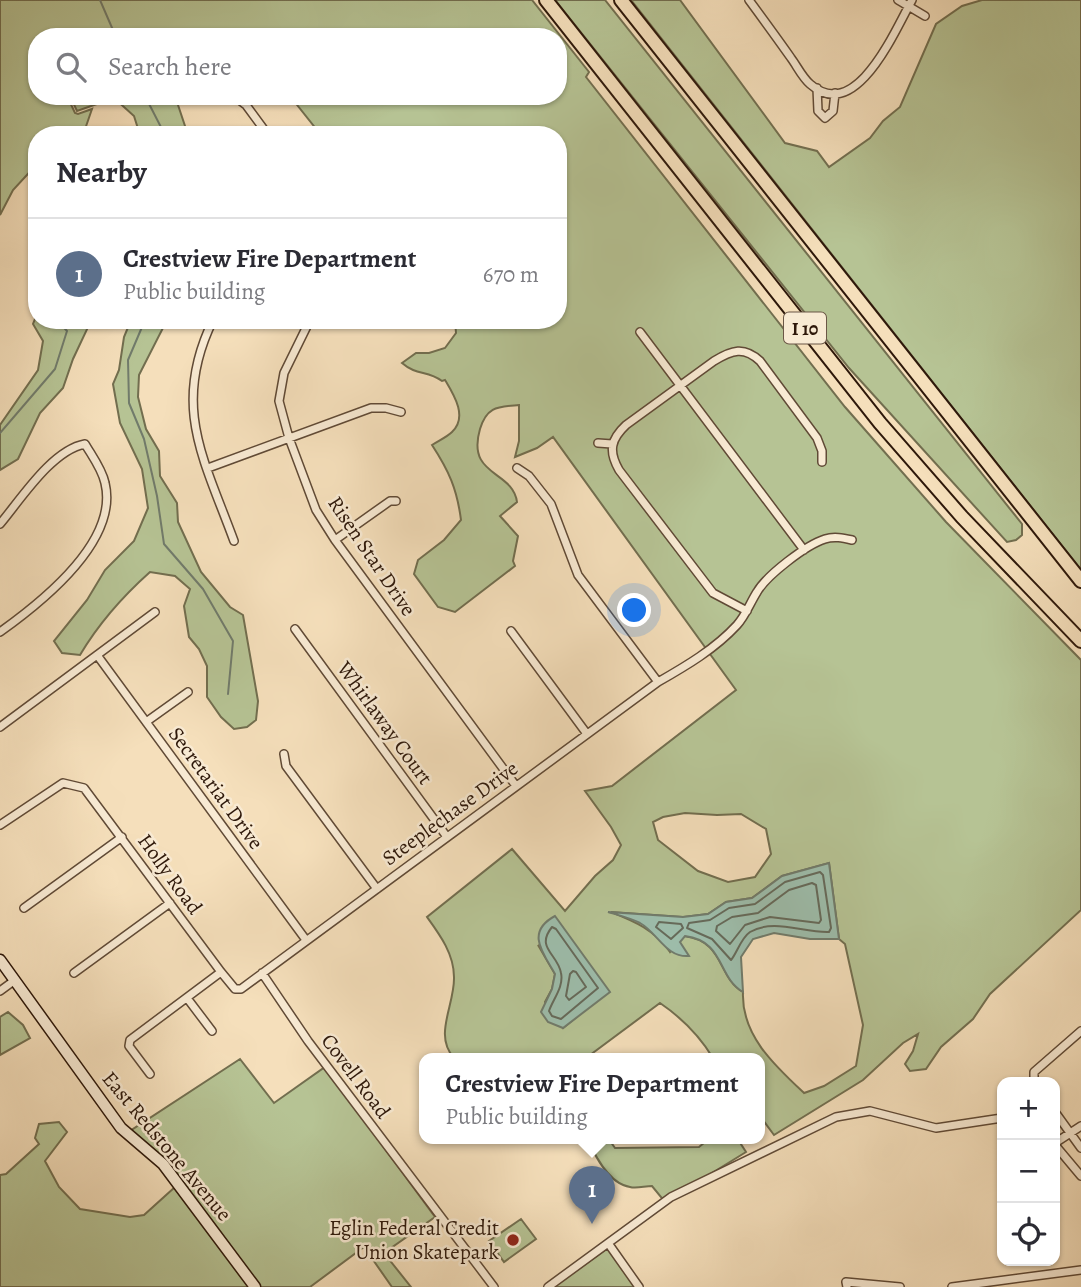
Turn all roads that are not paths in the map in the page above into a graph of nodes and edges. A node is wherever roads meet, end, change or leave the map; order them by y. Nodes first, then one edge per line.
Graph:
1 (545, 0) edge
2 (621, 0) edge
3 (749, 0) edge
4 (898, 0) edge
5 (910, 3) edge
6 (925, 16) dead end
7 (817, 89) junction
8 (835, 93) junction
9 (246, 105) edge
10 (261, 126) edge
11 (209, 329) edge
12 (306, 329) edge
13 (640, 332) dead end
14 (681, 386) junction
15 (401, 412) dead end
16 (289, 438) junction
17 (598, 443) dead end
18 (612, 444) junction
19 (822, 462) dead end
20 (208, 468) junction
21 (517, 468) dead end
22 (396, 501) dead end
23 (0, 524) edge
24 (335, 540) junction
25 (852, 540) dead end
26 (234, 541) dead end
27 (804, 551) junction
28 (1081, 581) edge
29 (747, 611) junction
30 (155, 612) dead end
31 (295, 629) dead end
32 (511, 631) dead end
33 (0, 632) edge
34 (1081, 641) edge
35 (97, 655) junction
36 (658, 682) junction
37 (188, 692) dead end
38 (146, 722) junction
39 (0, 727) edge
40 (587, 734) junction
41 (284, 754) dead end
42 (516, 786) junction
43 (0, 825) edge
44 (122, 837) junction
45 (447, 837) junction
46 (377, 889) junction
47 (170, 903) junction
48 (24, 908) dead end
49 (306, 940) junction
50 (0, 960) edge
51 (221, 972) junction
52 (74, 973) dead end
53 (262, 973) junction
54 (15, 981) junction
55 (0, 991) edge
56 (187, 998) junction
57 (212, 1031) dead end
58 (1081, 1031) edge
59 (150, 1074) dead end
60 (1034, 1077) edge
61 (997, 1119) edge
62 (1060, 1119) edge
63 (1081, 1126) edge
64 (1070, 1134) junction
65 (1058, 1140) edge
66 (1081, 1148) edge
67 (1060, 1150) edge
68 (1081, 1176) edge
69 (608, 1243) junction
70 (1081, 1270) edge
71 (255, 1287) edge
72 (494, 1287) edge
73 (548, 1287) edge
74 (639, 1287) edge
75 (846, 1287) edge
76 (900, 1287) edge
77 (952, 1287) edge

1 - 34 highway, I 10
2 - 28 highway
3 - 7 street
4 - 5 street
5 - 6 street
5 - 8 street
7 - 8 street
7 - 8 street
9 - 10 street
11 - 20 street
12 - 16 street, Risen Star Drive
13 - 14 street
14 - 18 street
14 - 19 street
14 - 27 street
15 - 16 street
16 - 20 street
16 - 24 street, Risen Star Drive
17 - 18 street
18 - 29 street
20 - 26 street
21 - 36 street
22 - 24 street
23 - 33 street
24 - 42 street, Risen Star Drive
25 - 27 street, Steeplechase Drive
27 - 29 street, Steeplechase Drive
29 - 36 street, Steeplechase Drive
30 - 35 street
31 - 45 street, Whirlaway Court
32 - 40 street
35 - 38 street, Secretariat Drive
35 - 39 street
36 - 40 street, Steeplechase Drive
37 - 38 street
38 - 49 street, Secretariat Drive
40 - 42 street, Steeplechase Drive
41 - 46 street
42 - 45 street, Steeplechase Drive
43 - 44 street, Holly Road
44 - 47 street, Holly Road
44 - 48 street
45 - 46 street, Steeplechase Drive
46 - 49 street, Steeplechase Drive
47 - 51 street, Holly Road
47 - 52 street
49 - 53 street, Steeplechase Drive
50 - 54 street, East Redstone Avenue
51 - 53 street, Holly Road
51 - 56 street
53 - 72 street, Covell Road
54 - 55 street
54 - 71 street, East Redstone Avenue
56 - 57 street
56 - 59 street
58 - 60 street
61 - 69 street
62 - 64 street
63 - 64 street
64 - 65 street
64 - 66 street
67 - 68 street
69 - 73 street
69 - 74 street
70 - 77 street
75 - 76 street

